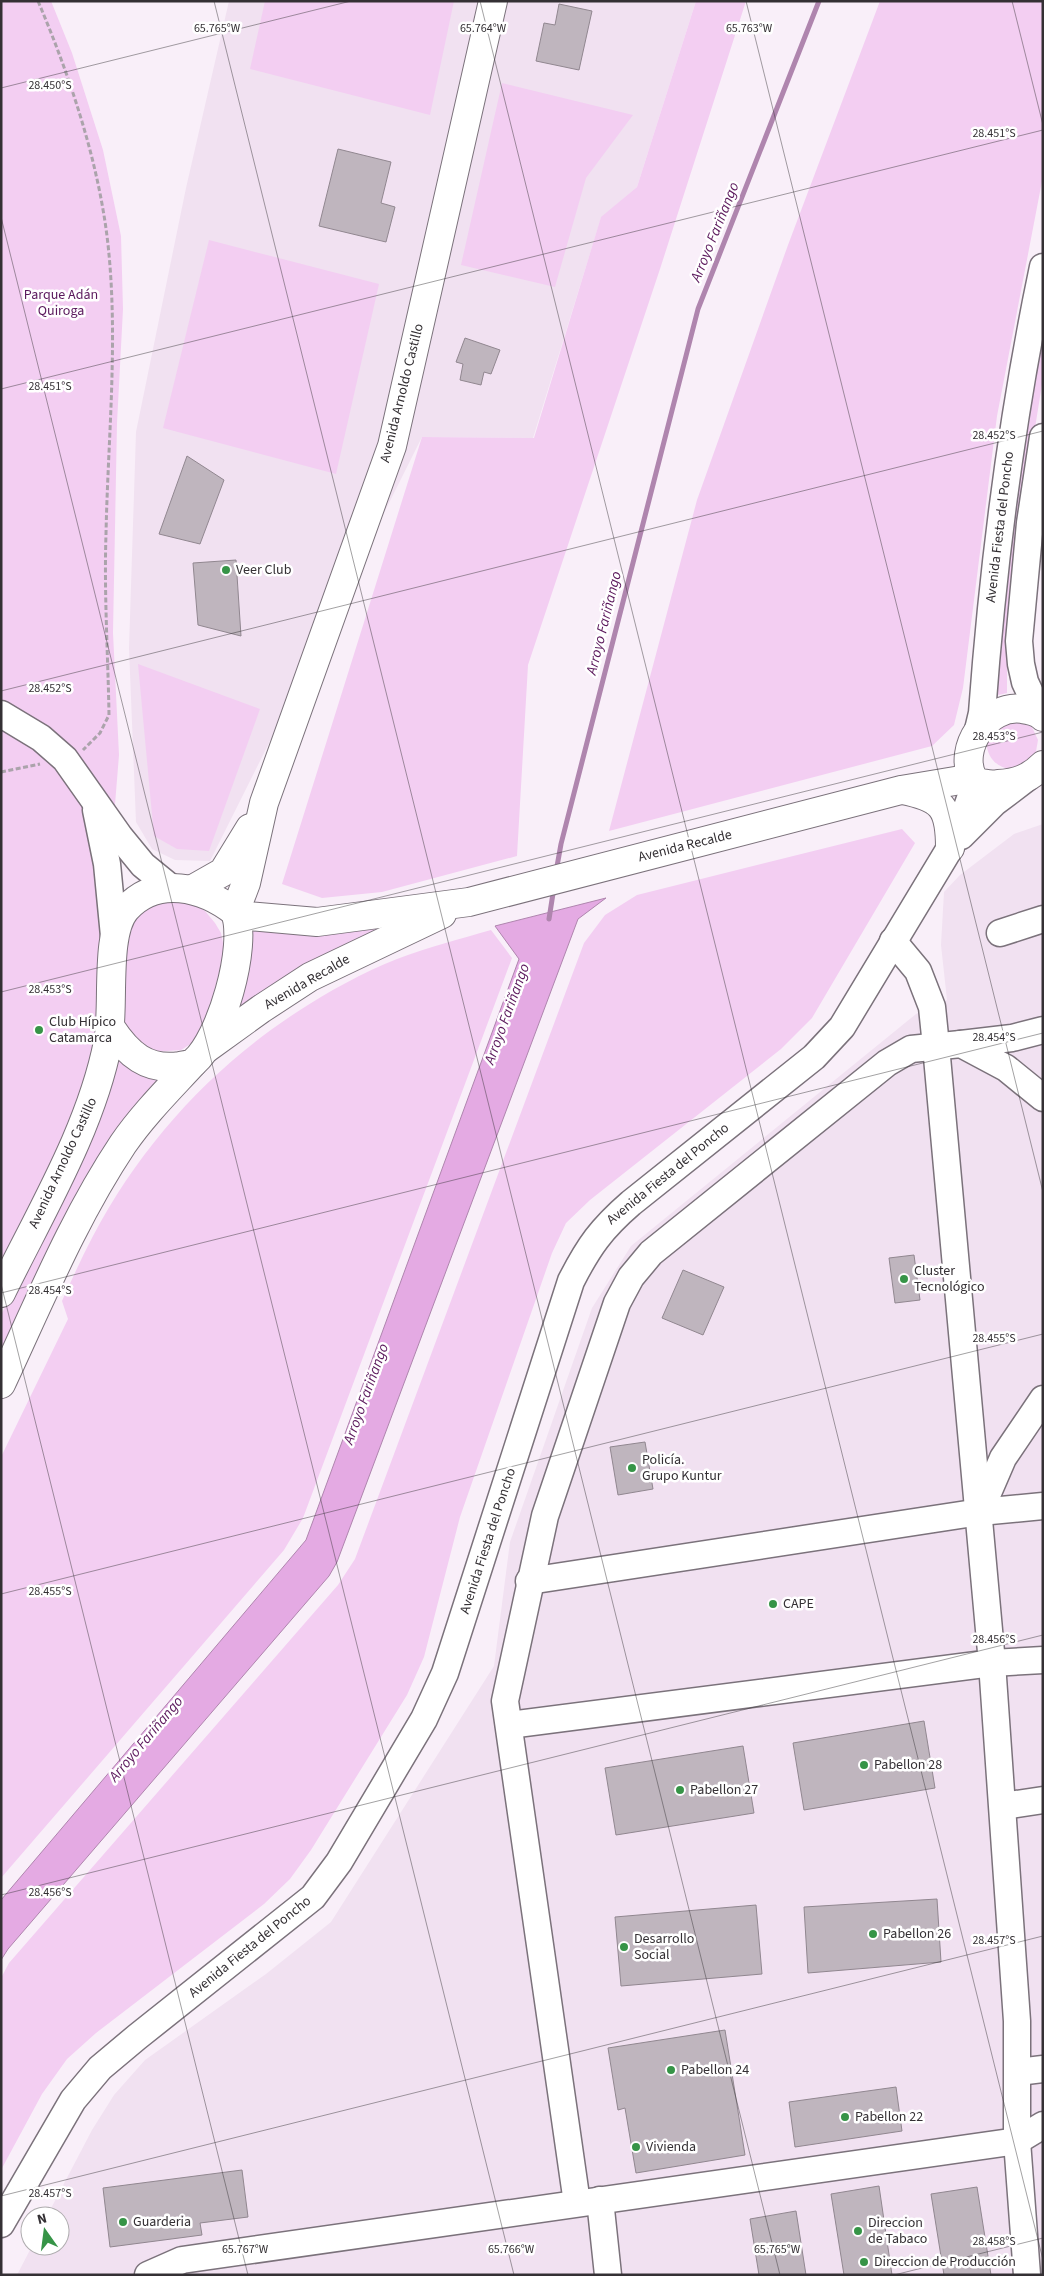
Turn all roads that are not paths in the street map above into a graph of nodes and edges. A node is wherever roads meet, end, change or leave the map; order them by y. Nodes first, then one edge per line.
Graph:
1 (494, 1) edge
2 (1043, 267) edge
3 (1043, 437) edge
4 (1, 714) edge
5 (1041, 716) edge
6 (975, 736) junction
7 (1036, 773) edge
8 (974, 779) junction
9 (901, 790) junction
10 (95, 802) junction
11 (264, 803) junction
12 (950, 848) junction
13 (182, 888) junction
14 (469, 902) junction
15 (236, 913) junction
16 (1043, 918) edge
17 (1000, 934) dead end
18 (114, 936) junction
19 (893, 941) junction
20 (111, 1028) junction
21 (1043, 1030) edge
22 (949, 1045) junction
23 (199, 1057) junction
24 (1043, 1098) edge
25 (1, 1293) edge
26 (1, 1383) edge
27 (1043, 1399) edge
28 (1043, 1506) edge
29 (980, 1512) junction
30 (529, 1581) junction
31 (1043, 1660) edge
32 (992, 1663) junction
33 (509, 1725) junction
34 (1043, 1800) edge
35 (1003, 1806) junction
36 (1030, 2070) edge
37 (1043, 2125) edge
38 (1017, 2141) junction
39 (588, 2201) junction
40 (1, 2224) edge
41 (148, 2275) edge
42 (608, 2275) edge
43 (1027, 2275) edge

1 - 11 main road, Avenida Arnoldo Castillo
2 - 6 street, Avenida Fiesta del Poncho
3 - 5 street
4 - 10 street
5 - 6 main road, Avenida Recalde
6 - 8 main road
6 - 9 main road, Avenida Recalde
7 - 8 main road, Avenida Recalde
7 - 12 street, Avenida Fiesta del Poncho
8 - 9 main road, Avenida Recalde
8 - 12 street, Avenida Fiesta del Poncho
9 - 12 main road
9 - 14 main road, Avenida Recalde
10 - 13 street
10 - 18 street
11 - 13 main road, Avenida Arnoldo Castillo
11 - 15 main road, Avenida Arnoldo Castillo
12 - 19 street, Avenida Fiesta del Poncho
13 - 15 main road
13 - 18 main road
14 - 15 main road, Avenida Recalde
14 - 23 main road, Avenida Recalde
15 - 23 main road
16 - 17 street
18 - 20 main road
19 - 22 street
19 - 40 street, Avenida Fiesta del Poncho
20 - 23 main road
20 - 25 main road, Avenida Arnoldo Castillo
21 - 22 street
22 - 24 street
22 - 29 street
22 - 30 street
23 - 26 main road
27 - 29 street
28 - 29 street
29 - 30 street
29 - 32 street
30 - 33 street
31 - 32 street
32 - 33 street
32 - 35 street
33 - 39 street
34 - 35 street
35 - 36 street
36 - 38 street
37 - 38 street
38 - 39 street
38 - 43 street
39 - 41 street
39 - 42 street

